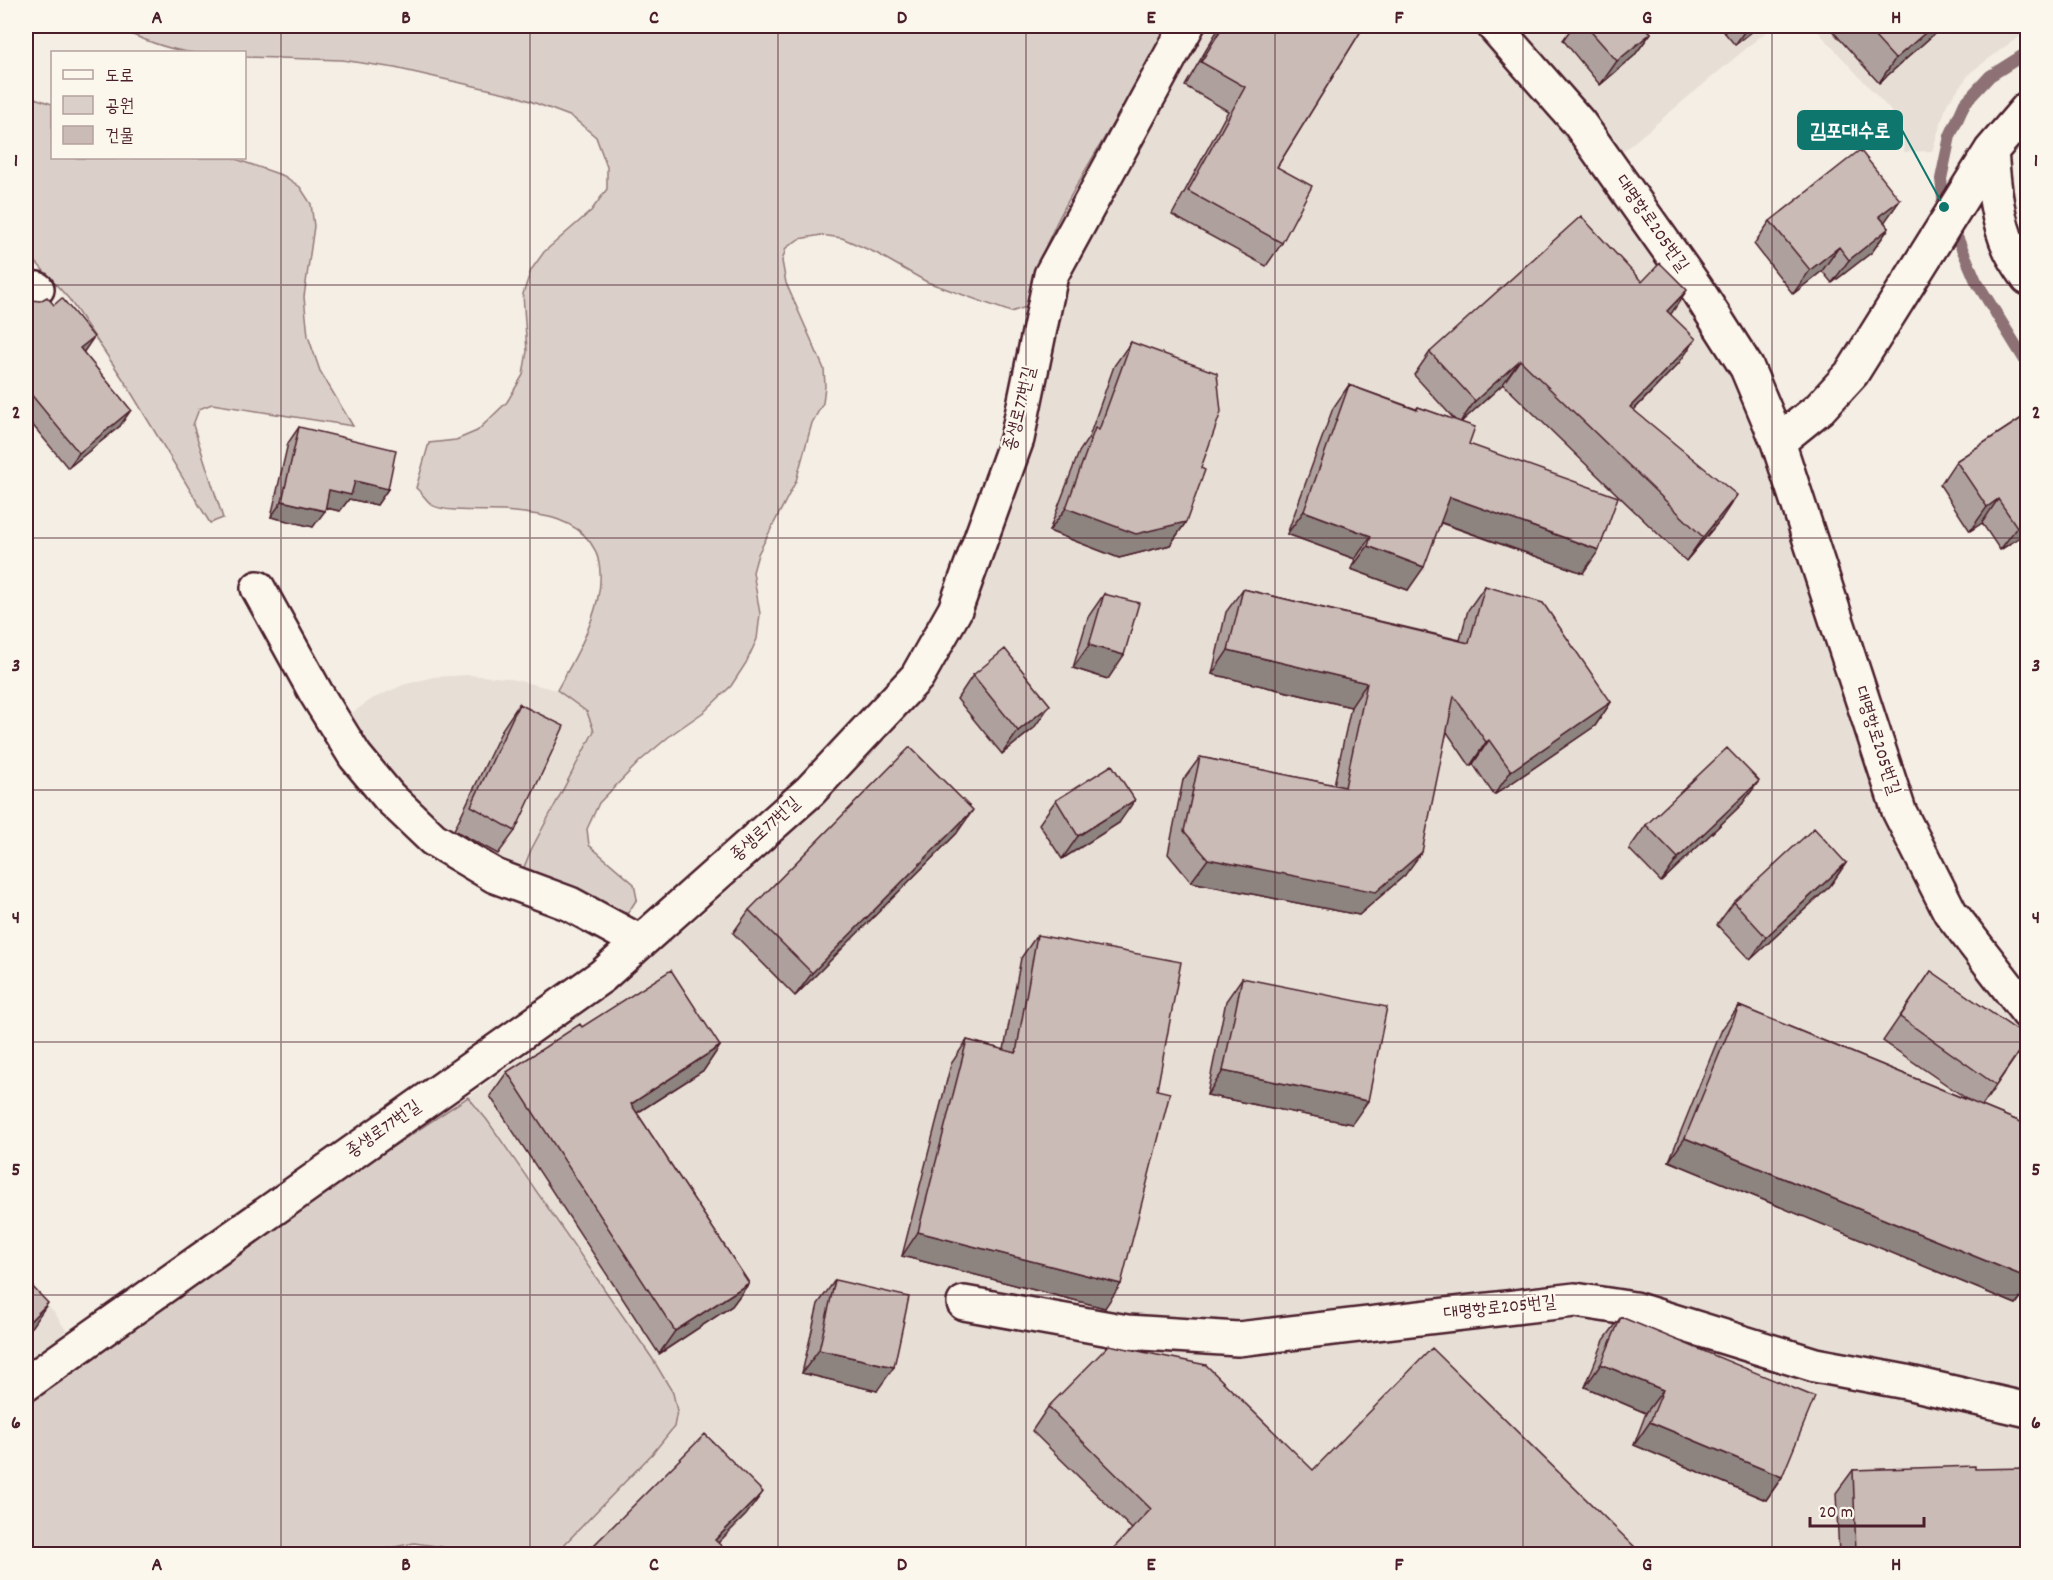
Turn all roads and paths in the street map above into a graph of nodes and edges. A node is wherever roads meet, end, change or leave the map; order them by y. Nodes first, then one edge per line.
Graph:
1 (1186, 26) edge
2 (1494, 26) edge
3 (2028, 108) edge
4 (1991, 151) junction
5 (2028, 279) edge
6 (1778, 442) junction
7 (258, 588) dead end
8 (640, 942) junction
9 (2028, 1013) edge
10 (964, 1303) dead end
11 (26, 1384) edge
12 (2028, 1410) edge

1 - 8 lane, 종생로77번길
2 - 6 lane, 대명항로205번길
3 - 4 lane
4 - 5 lane
4 - 6 lane
6 - 9 lane, 대명항로205번길
7 - 8 lane
8 - 11 lane, 종생로77번길
10 - 12 lane, 대명항로205번길

